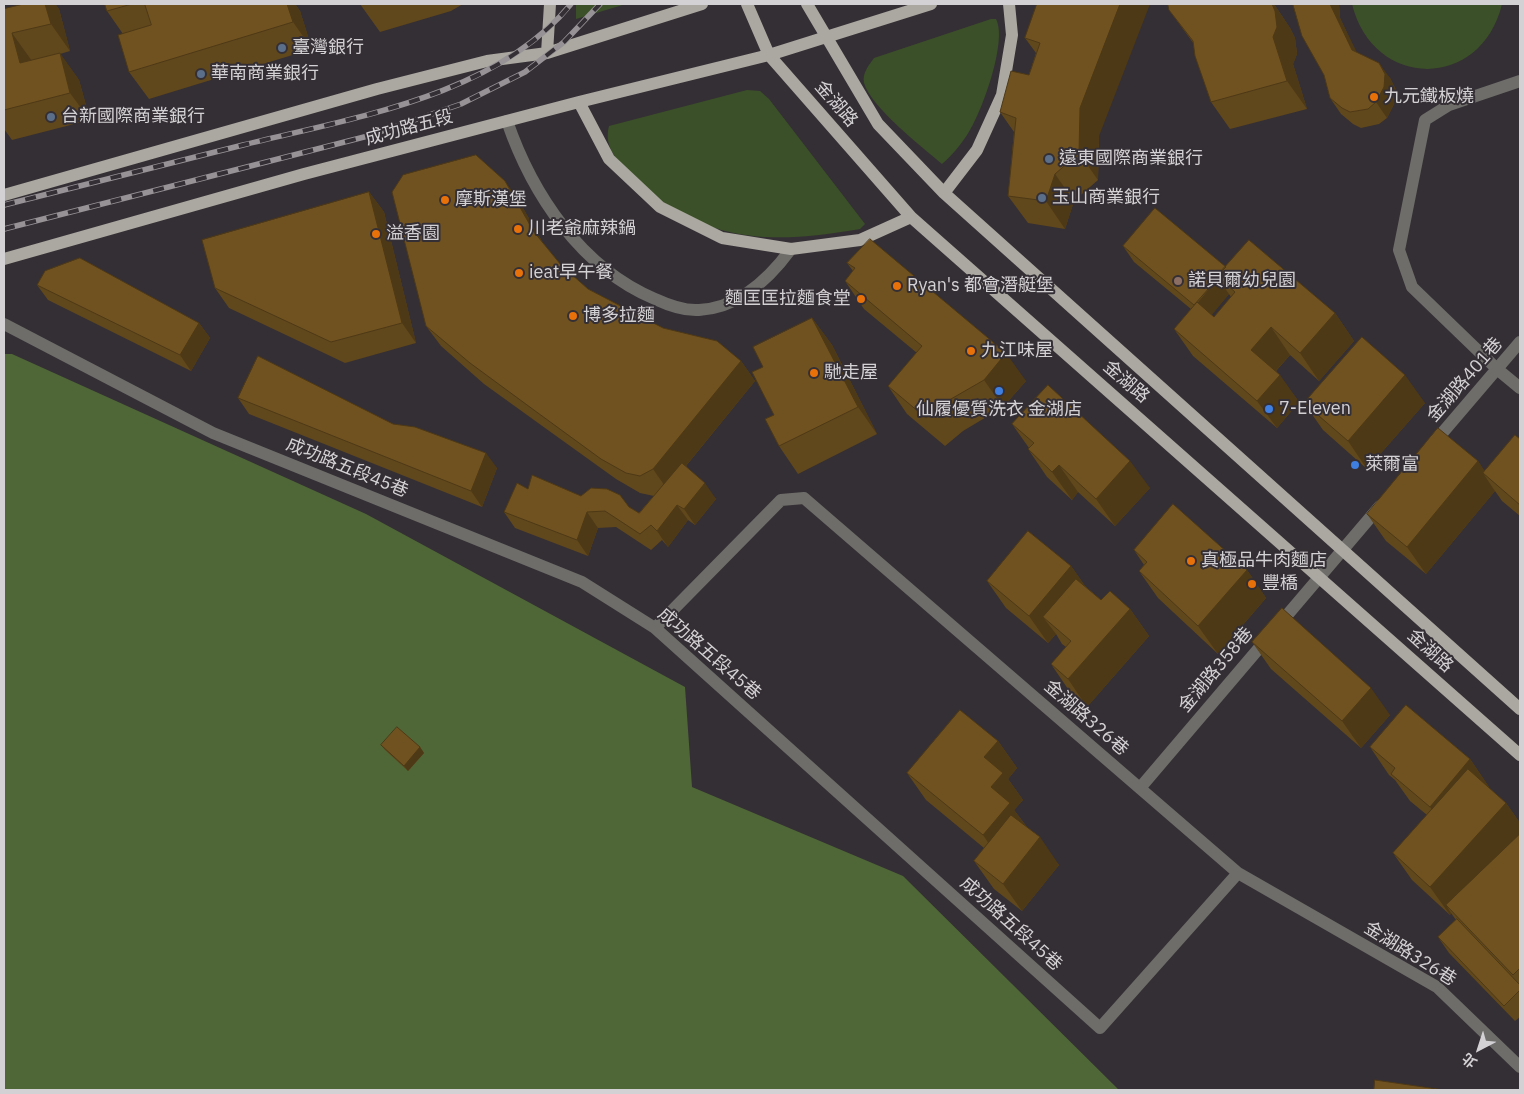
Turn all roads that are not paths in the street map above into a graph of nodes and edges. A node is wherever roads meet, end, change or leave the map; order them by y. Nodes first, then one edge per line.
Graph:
1 (550, 4) edge
2 (702, 4) edge
3 (747, 4) edge
4 (807, 4) edge
5 (932, 4) edge
6 (1009, 4) edge
7 (826, 37) junction
8 (547, 53) junction
9 (769, 55) junction
10 (1520, 81) edge
11 (579, 102) junction
12 (507, 121) junction
13 (944, 193) junction
14 (4, 195) edge
15 (912, 217) junction
16 (791, 249) junction
17 (4, 259) edge
18 (4, 324) edge
19 (1520, 342) edge
20 (1497, 369) junction
21 (1520, 388) edge
22 (1426, 452) edge
23 (1387, 498) edge
24 (1342, 550) junction
25 (1319, 576) junction
26 (655, 628) junction
27 (1520, 709) edge
28 (1520, 755) edge
29 (1140, 788) junction
30 (1238, 872) junction
31 (1520, 1067) edge

1 - 8 main road
2 - 8 main road
3 - 9 main road, 金湖路
4 - 7 main road, 金湖路
5 - 7 main road, 成功路五段
6 - 13 main road
7 - 9 main road, 成功路五段
7 - 13 main road, 金湖路
8 - 14 main road
9 - 11 main road, 成功路五段
9 - 15 main road, 金湖路
10 - 20 street
11 - 12 main road, 成功路五段
11 - 16 main road
12 - 16 street
12 - 17 main road, 成功路五段
13 - 24 main road, 金湖路
15 - 16 main road
15 - 25 main road, 金湖路
18 - 26 street, 成功路五段45巷
19 - 20 street, 金湖路401巷
20 - 21 street
20 - 22 street, 金湖路401巷
23 - 24 street
24 - 25 street
24 - 27 main road, 金湖路
25 - 28 main road, 金湖路
25 - 29 street, 金湖路358巷
26 - 29 street, 金湖路326巷
26 - 30 street, 成功路五段45巷
29 - 30 street, 金湖路326巷
30 - 31 street, 金湖路326巷

